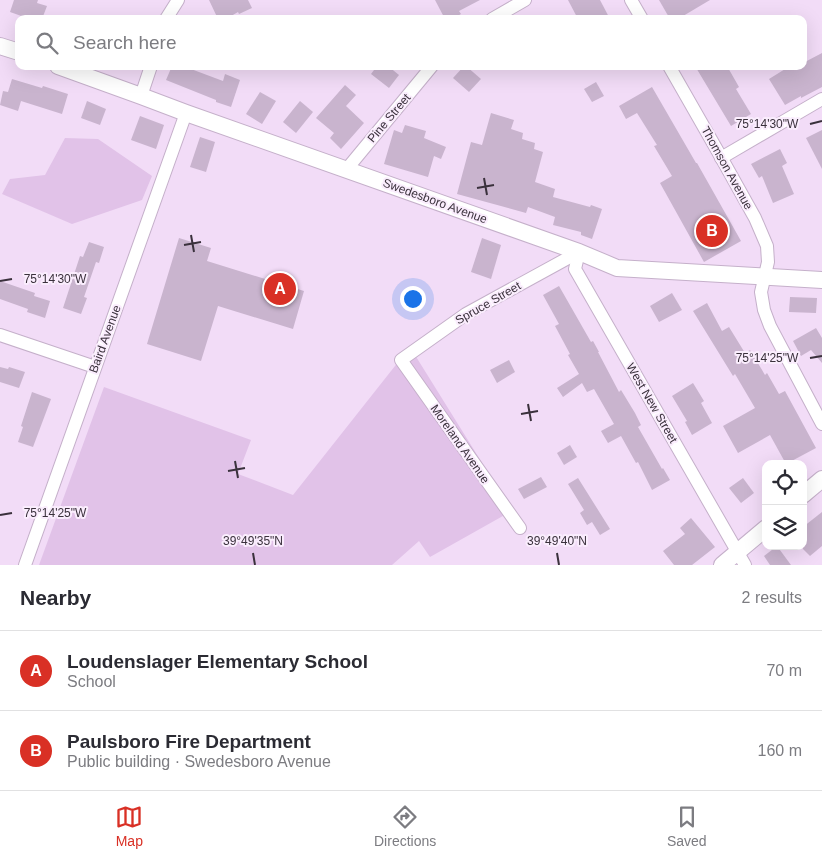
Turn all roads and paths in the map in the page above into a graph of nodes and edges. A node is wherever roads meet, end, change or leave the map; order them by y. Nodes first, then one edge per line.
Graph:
1 (178, 0) edge
2 (525, 0) edge
3 (631, 0) edge
4 (169, 15) edge
5 (499, 15) edge
6 (640, 15) edge
7 (0, 46) edge
8 (15, 51) edge
9 (69, 70) edge
10 (150, 70) edge
11 (429, 70) edge
12 (671, 70) edge
13 (142, 96) junction
14 (822, 99) edge
15 (186, 113) junction
16 (722, 158) junction
17 (346, 170) junction
18 (579, 252) junction
19 (765, 276) junction
20 (822, 280) edge
21 (0, 335) edge
22 (401, 360) joint
23 (95, 367) junction
24 (822, 424) edge
25 (822, 479) edge
26 (807, 492) edge
27 (520, 528) dead end
28 (762, 533) edge
29 (741, 559) edge
30 (25, 565) edge
31 (722, 565) edge

1 - 4 street
2 - 5 street
3 - 6 street
7 - 8 street
9 - 13 street, Swedesboro Avenue
10 - 13 street
11 - 17 street, Pine Street
12 - 16 street, Thomson Avenue
13 - 15 street, Swedesboro Avenue
14 - 16 street
15 - 17 street, Swedesboro Avenue
15 - 23 street, Baird Avenue
16 - 19 street, Thomson Avenue
17 - 18 street, Swedesboro Avenue
18 - 19 street, Swedesboro Avenue
18 - 22 street, Spruce Street
18 - 29 street, West New Street
19 - 20 street, Swedesboro Avenue
19 - 24 street, Thomson Avenue
21 - 23 street
22 - 27 street, Moreland Avenue
23 - 30 street, Baird Avenue
25 - 26 street
28 - 29 street
29 - 31 street

